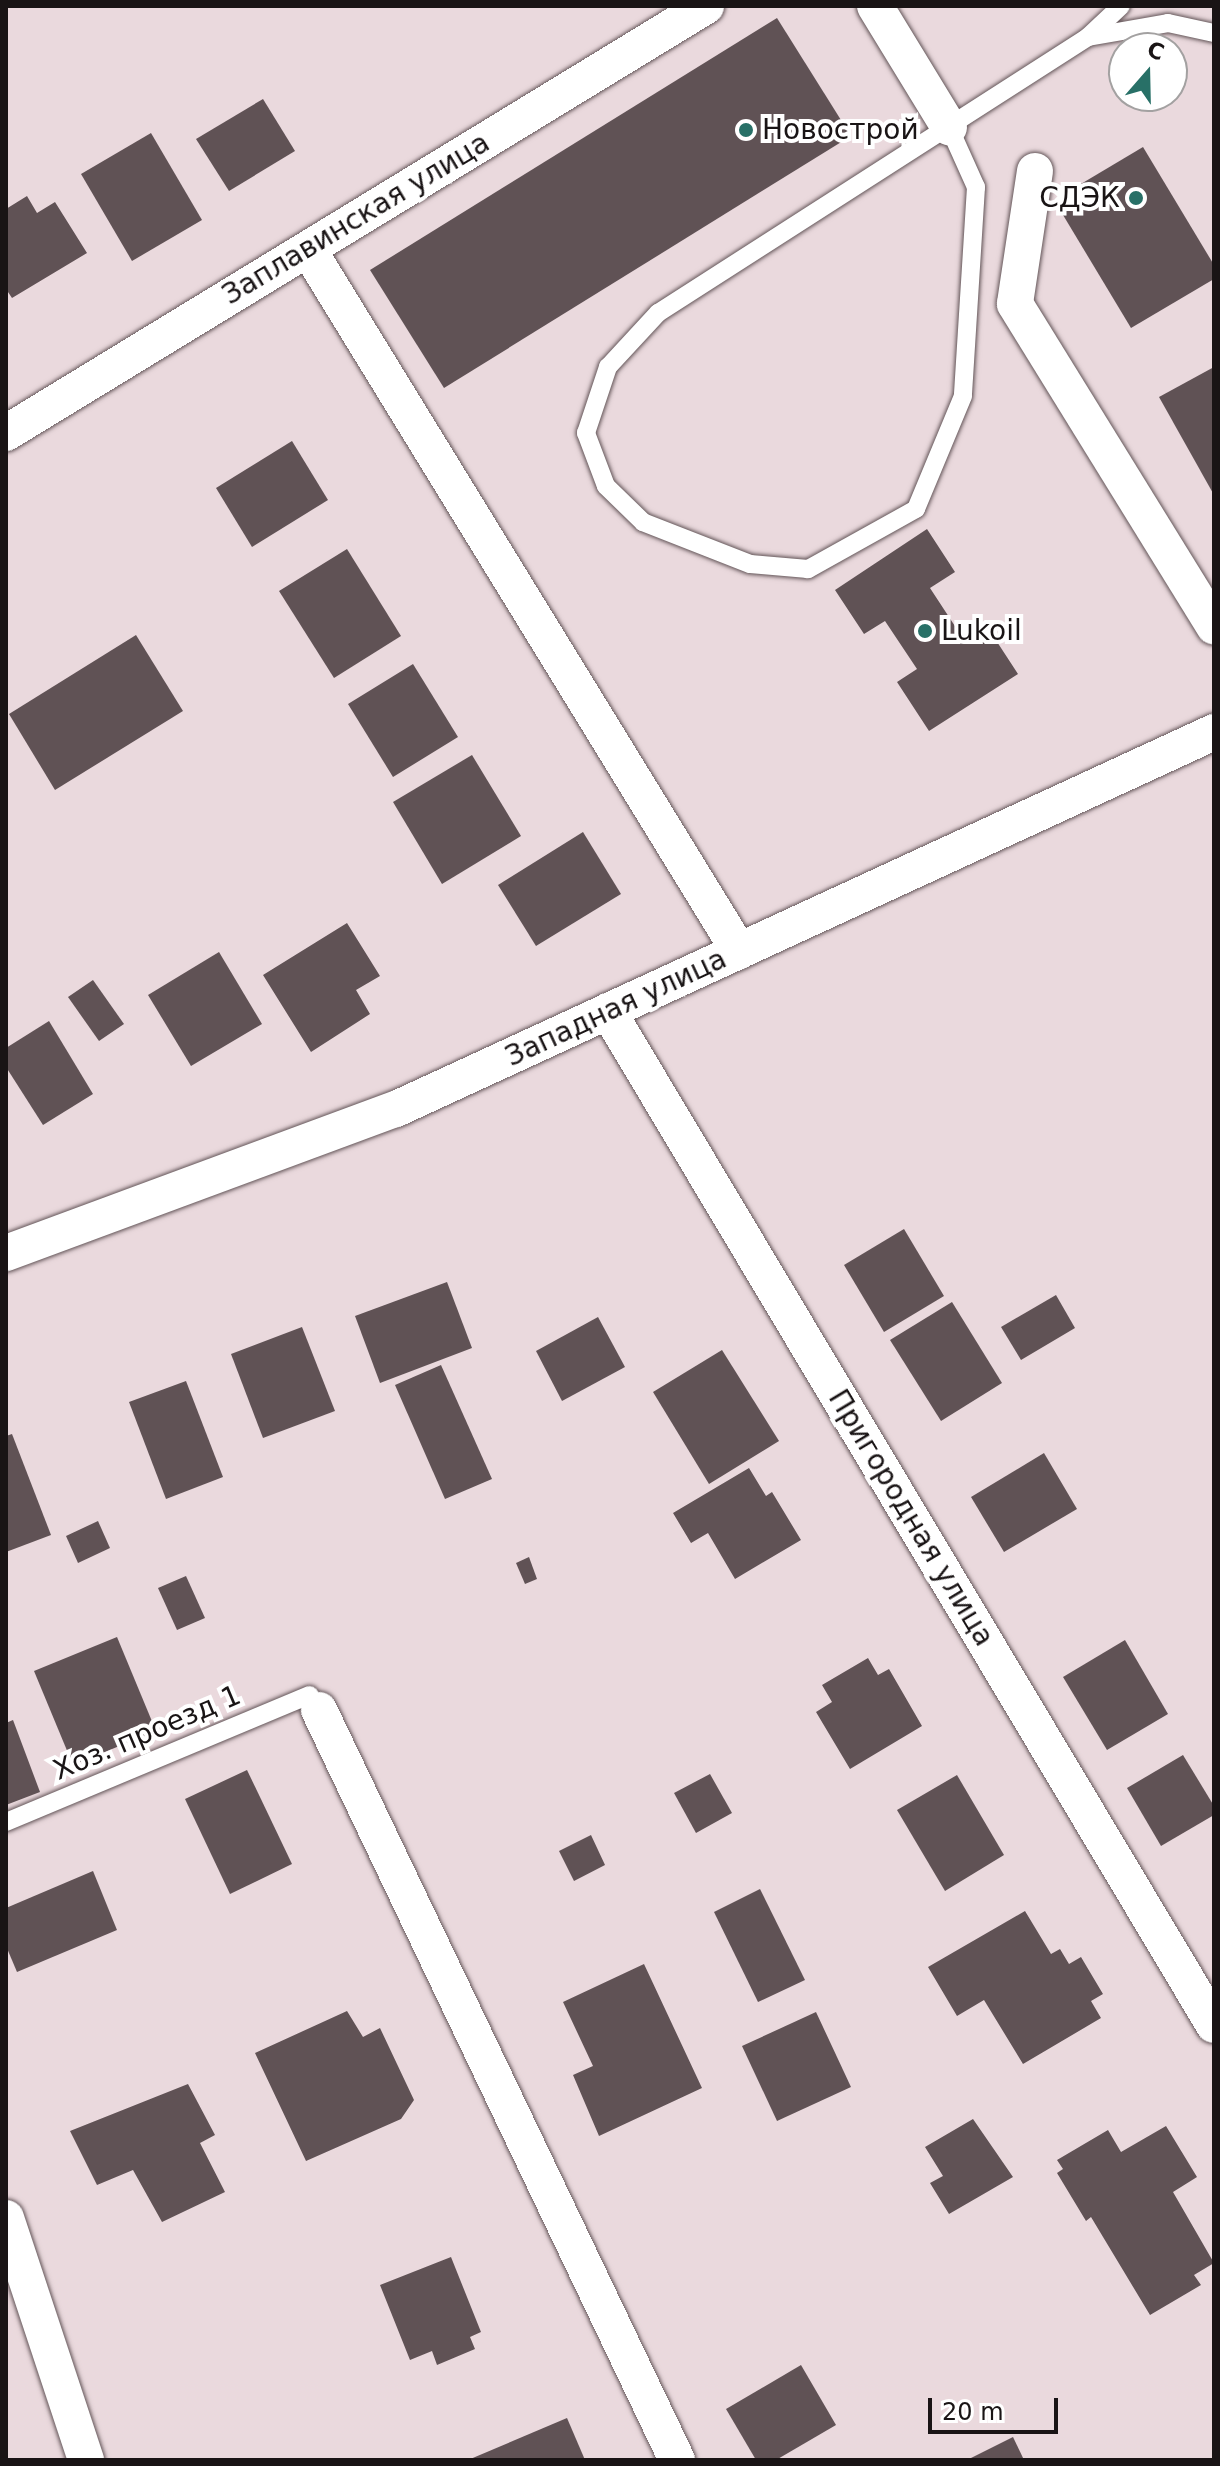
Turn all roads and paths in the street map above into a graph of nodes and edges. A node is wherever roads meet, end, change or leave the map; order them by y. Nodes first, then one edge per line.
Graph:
1 (706, 6) edge
2 (875, 6) edge
3 (1121, 6) edge
4 (1214, 33) edge
5 (1088, 37) junction
6 (949, 127) junction
7 (1035, 171) dead end
8 (308, 249) junction
9 (8, 427) edge
10 (1214, 626) edge
11 (1214, 732) edge
12 (739, 951) junction
13 (608, 1011) junction
14 (6, 1253) edge
15 (314, 1702) joint
16 (6, 1822) edge
17 (1214, 2025) edge
18 (6, 2218) edge
19 (86, 2460) edge
20 (677, 2460) edge

1 - 8 street, Заплавинская улица
2 - 6 street
3 - 5 lane
4 - 5 lane
5 - 6 lane
6 - 6 lane
7 - 10 street
8 - 9 street, Заплавинская улица
8 - 12 street
11 - 12 street, Западная улица
12 - 13 street, Западная улица
13 - 14 street, Западная улица
13 - 17 street, Пригородная улица
15 - 16 lane, Хоз. проезд 1
15 - 20 street
18 - 19 street

